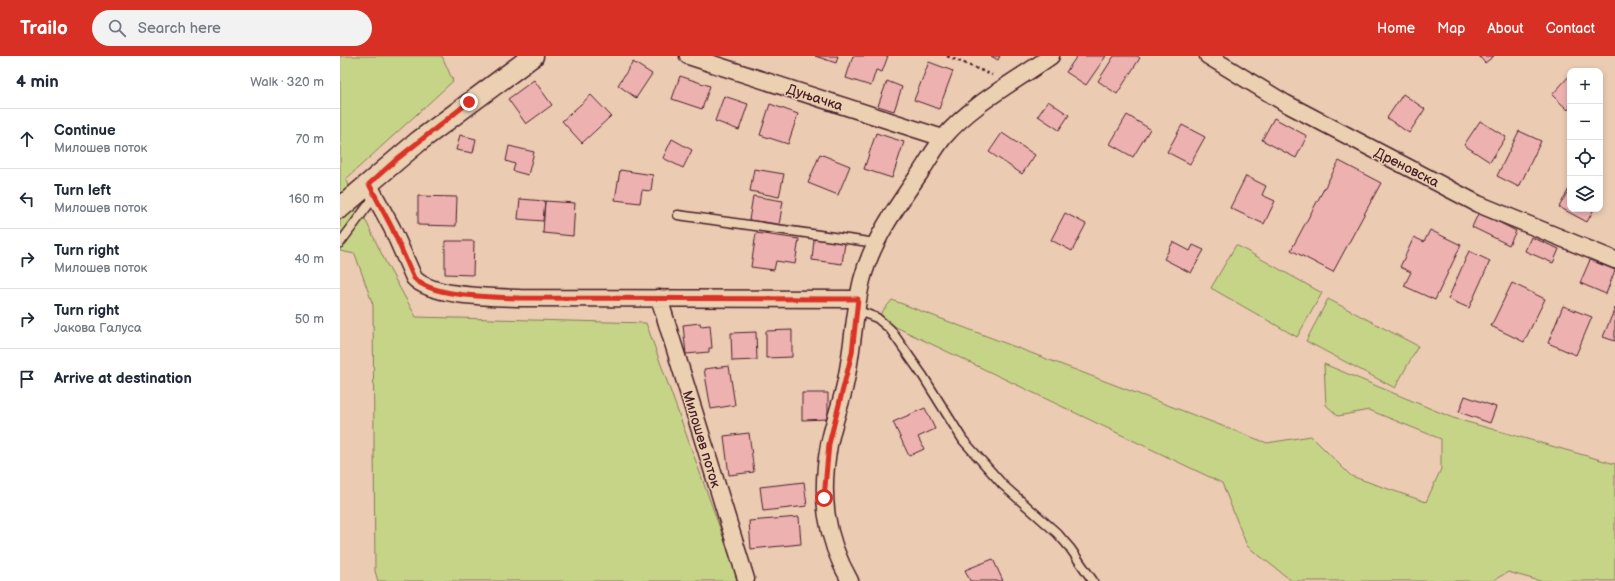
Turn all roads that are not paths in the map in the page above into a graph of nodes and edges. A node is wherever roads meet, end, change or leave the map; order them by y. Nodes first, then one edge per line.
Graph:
1 (532, 56) edge
2 (688, 56) edge
3 (1051, 56) edge
4 (1208, 56) edge
5 (943, 138) junction
6 (372, 190) junction
7 (340, 208) edge
8 (678, 215) dead end
9 (340, 243) edge
10 (876, 243) junction
11 (1615, 260) edge
12 (659, 298) junction
13 (857, 305) junction
14 (746, 580) dead end
15 (850, 581) edge
16 (1093, 581) edge

1 - 6 street
2 - 5 street, Дуњачка
3 - 5 street
4 - 11 street, Дреновска
5 - 10 street
6 - 7 street
6 - 9 lane
6 - 12 street
8 - 10 lane
10 - 13 street
12 - 13 street
12 - 14 street, Милошев поток
13 - 15 street
13 - 16 lane

